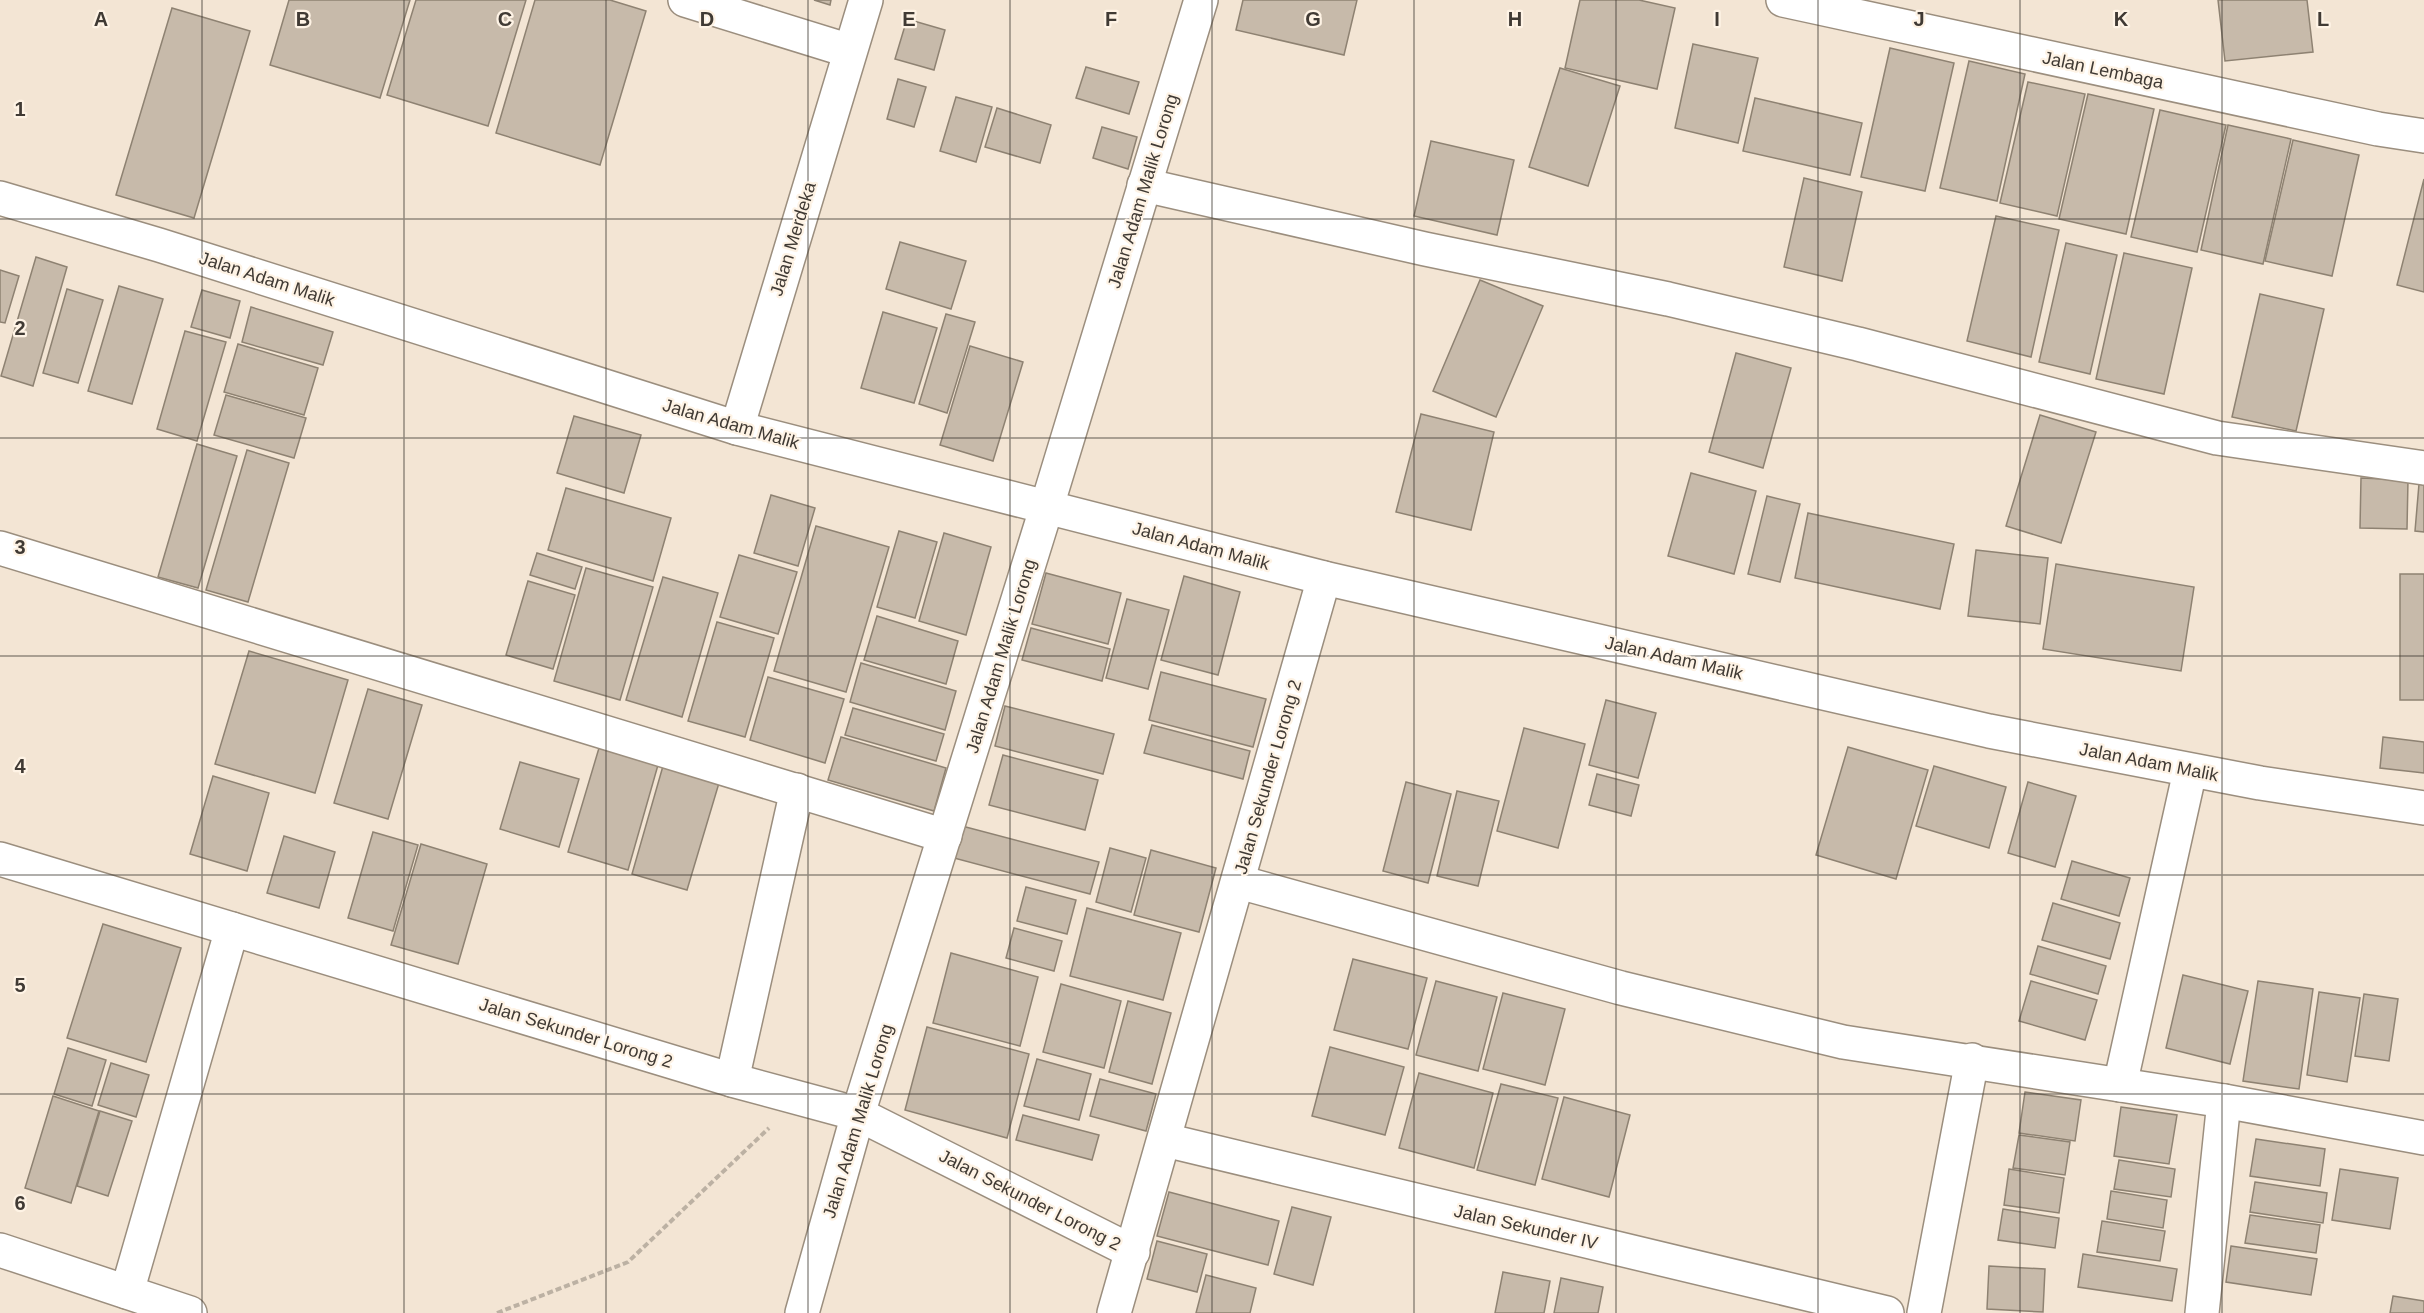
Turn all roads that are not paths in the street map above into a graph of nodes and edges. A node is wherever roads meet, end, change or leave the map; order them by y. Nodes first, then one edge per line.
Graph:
1 (685, 0) edge
2 (866, 0) edge
3 (1201, 0) edge
4 (1783, 0) edge
5 (850, 51) junction
6 (2424, 136) edge
7 (1144, 185) junction
8 (0, 198) edge
9 (736, 428) junction
10 (2424, 468) edge
11 (1047, 506) junction
12 (0, 548) edge
13 (1324, 578) junction
14 (2190, 771) junction
15 (797, 790) junction
16 (2424, 808) edge
17 (945, 836) junction
18 (0, 859) edge
19 (1239, 882) junction
20 (232, 929) junction
21 (1972, 1060) junction
22 (732, 1080) junction
23 (2120, 1085) junction
24 (2224, 1101) junction
25 (858, 1114) junction
26 (2424, 1138) edge
27 (1165, 1140) junction
28 (0, 1250) edge
29 (1133, 1252) junction
30 (127, 1292) junction
31 (190, 1313) edge
32 (802, 1313) edge
33 (1114, 1313) edge
34 (1887, 1313) edge
35 (1924, 1313) edge
36 (2202, 1313) edge

1 - 5 street
2 - 5 street, Jalan Merdeka
3 - 7 street, Jalan Adam Malik Lorong
4 - 6 street, Jalan Lembaga
5 - 9 street, Jalan Merdeka
7 - 10 street
7 - 11 street, Jalan Adam Malik Lorong
8 - 9 street, Jalan Adam Malik
9 - 11 street, Jalan Adam Malik
11 - 13 street, Jalan Adam Malik
11 - 17 street, Jalan Adam Malik Lorong
12 - 15 street
13 - 14 street, Jalan Adam Malik
13 - 19 street, Jalan Sekunder Lorong 2
14 - 16 street, Jalan Adam Malik
14 - 23 street
15 - 17 street
15 - 22 street
17 - 25 street, Jalan Adam Malik Lorong
18 - 20 street, Jalan Sekunder Lorong 2
19 - 21 street
19 - 27 street, Jalan Sekunder Lorong 2
20 - 22 street, Jalan Sekunder Lorong 2
20 - 30 street
21 - 23 street
21 - 35 street
22 - 25 street, Jalan Sekunder Lorong 2
23 - 24 street
24 - 26 street
24 - 36 street
25 - 29 street, Jalan Sekunder Lorong 2
25 - 32 street, Jalan Adam Malik Lorong
27 - 29 street, Jalan Sekunder Lorong 2
27 - 34 street, Jalan Sekunder IV
28 - 30 street
29 - 33 street, Jalan Sekunder Lorong 2
30 - 31 street

